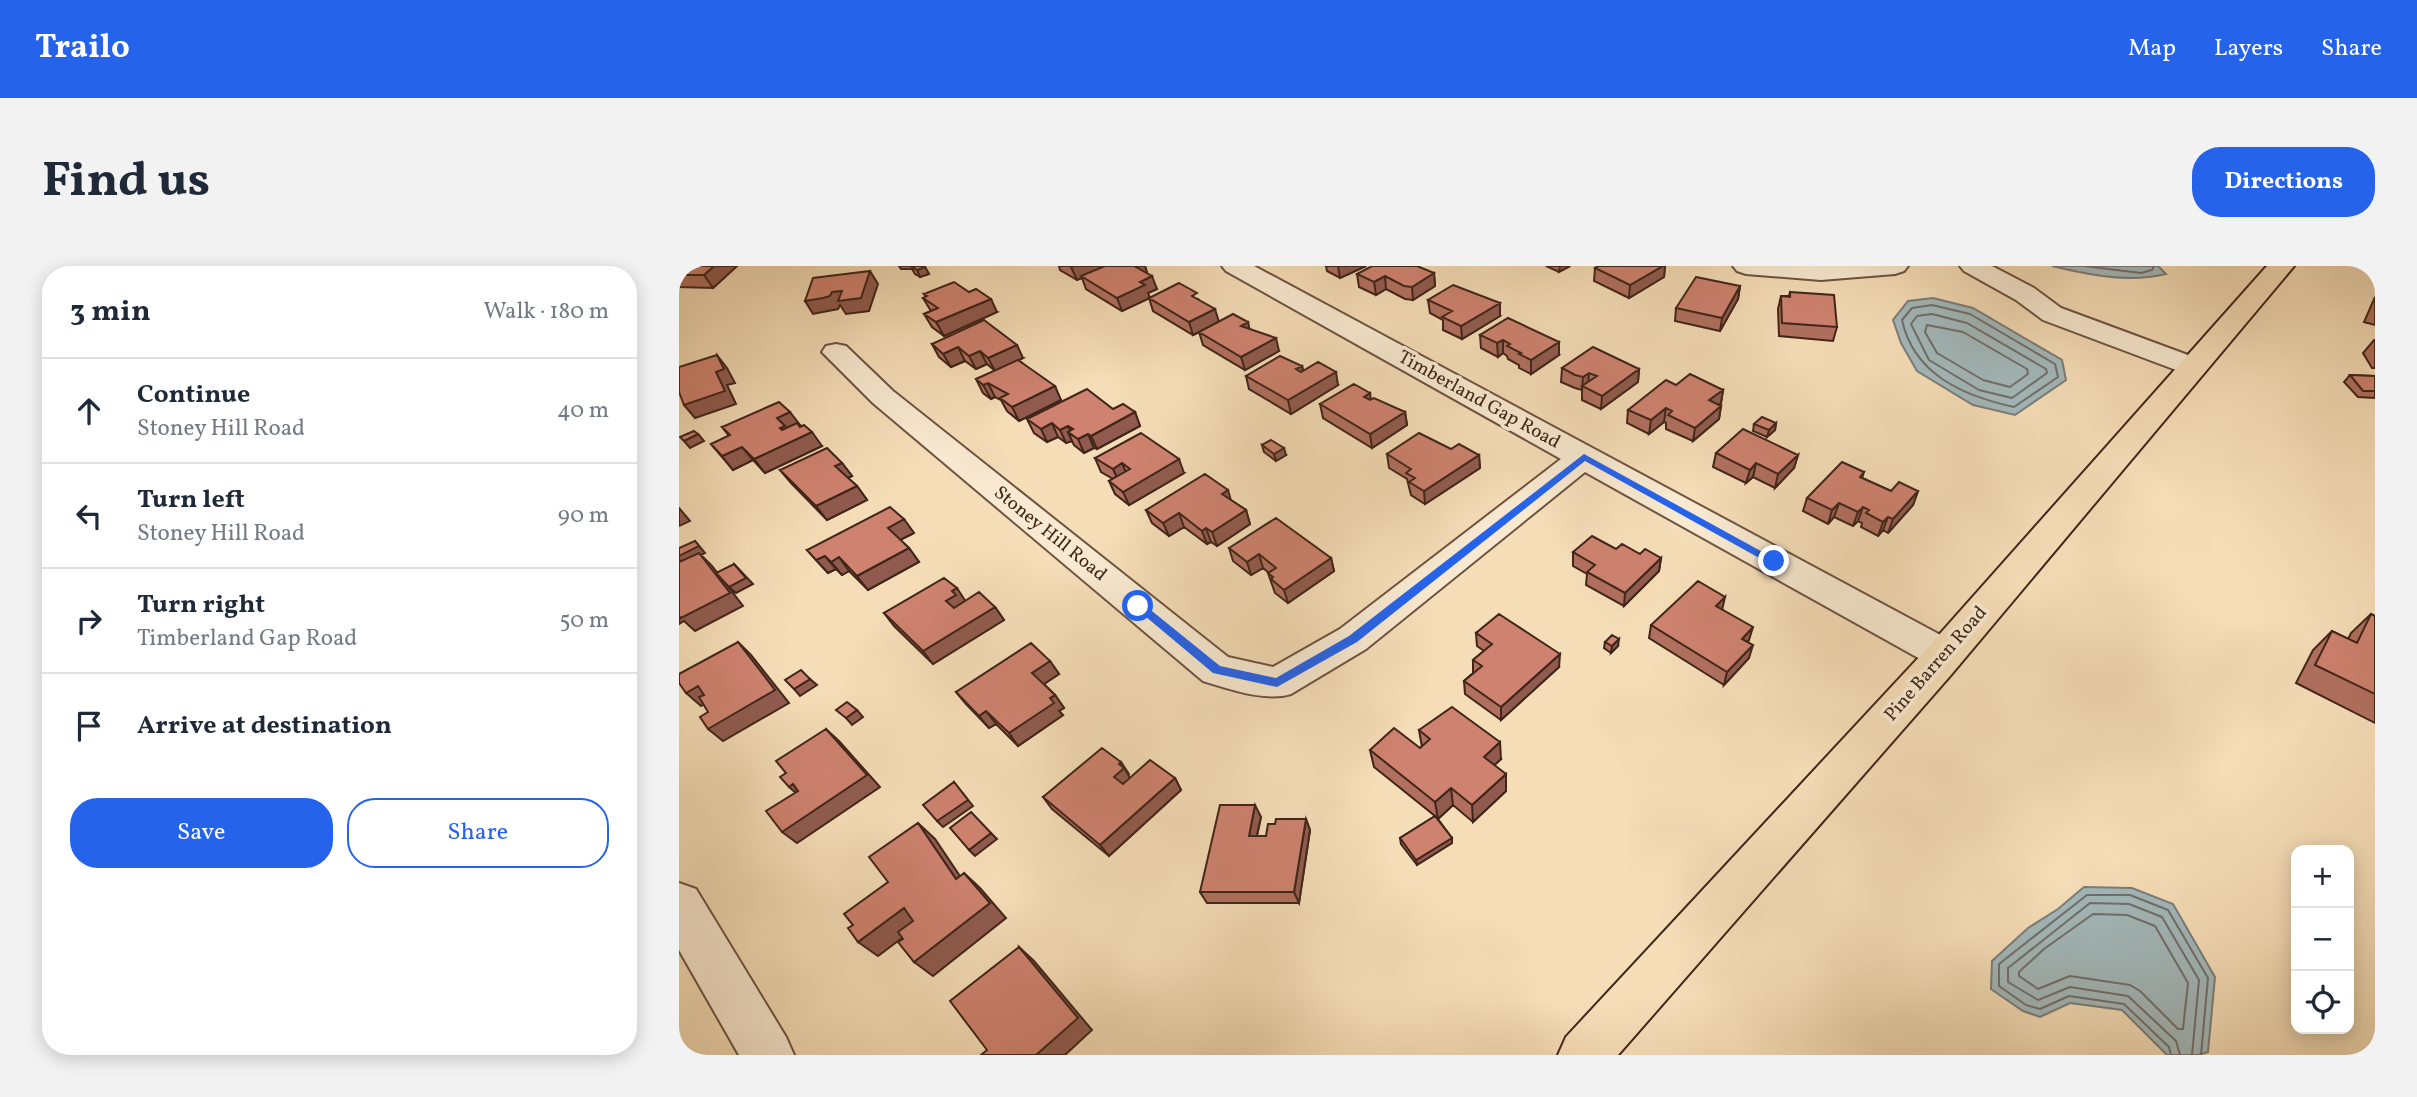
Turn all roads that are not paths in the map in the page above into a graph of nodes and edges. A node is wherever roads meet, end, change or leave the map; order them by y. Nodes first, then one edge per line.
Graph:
1 (1235, 266) edge
2 (1746, 266) edge
3 (1895, 266) edge
4 (1973, 266) edge
5 (2281, 266) edge
6 (836, 352) dead end
7 (2201, 358) junction
8 (1584, 457) junction
9 (1945, 655) junction
10 (679, 905) edge
11 (768, 1055) edge
12 (1584, 1055) edge

1 - 8 street, Timberland Gap Road
2 - 3 street
4 - 7 street
5 - 7 main road, Pine Barren Road
6 - 8 street, Stoney Hill Road
7 - 9 main road, Pine Barren Road
8 - 9 street, Timberland Gap Road
9 - 12 main road, Pine Barren Road
10 - 11 street

